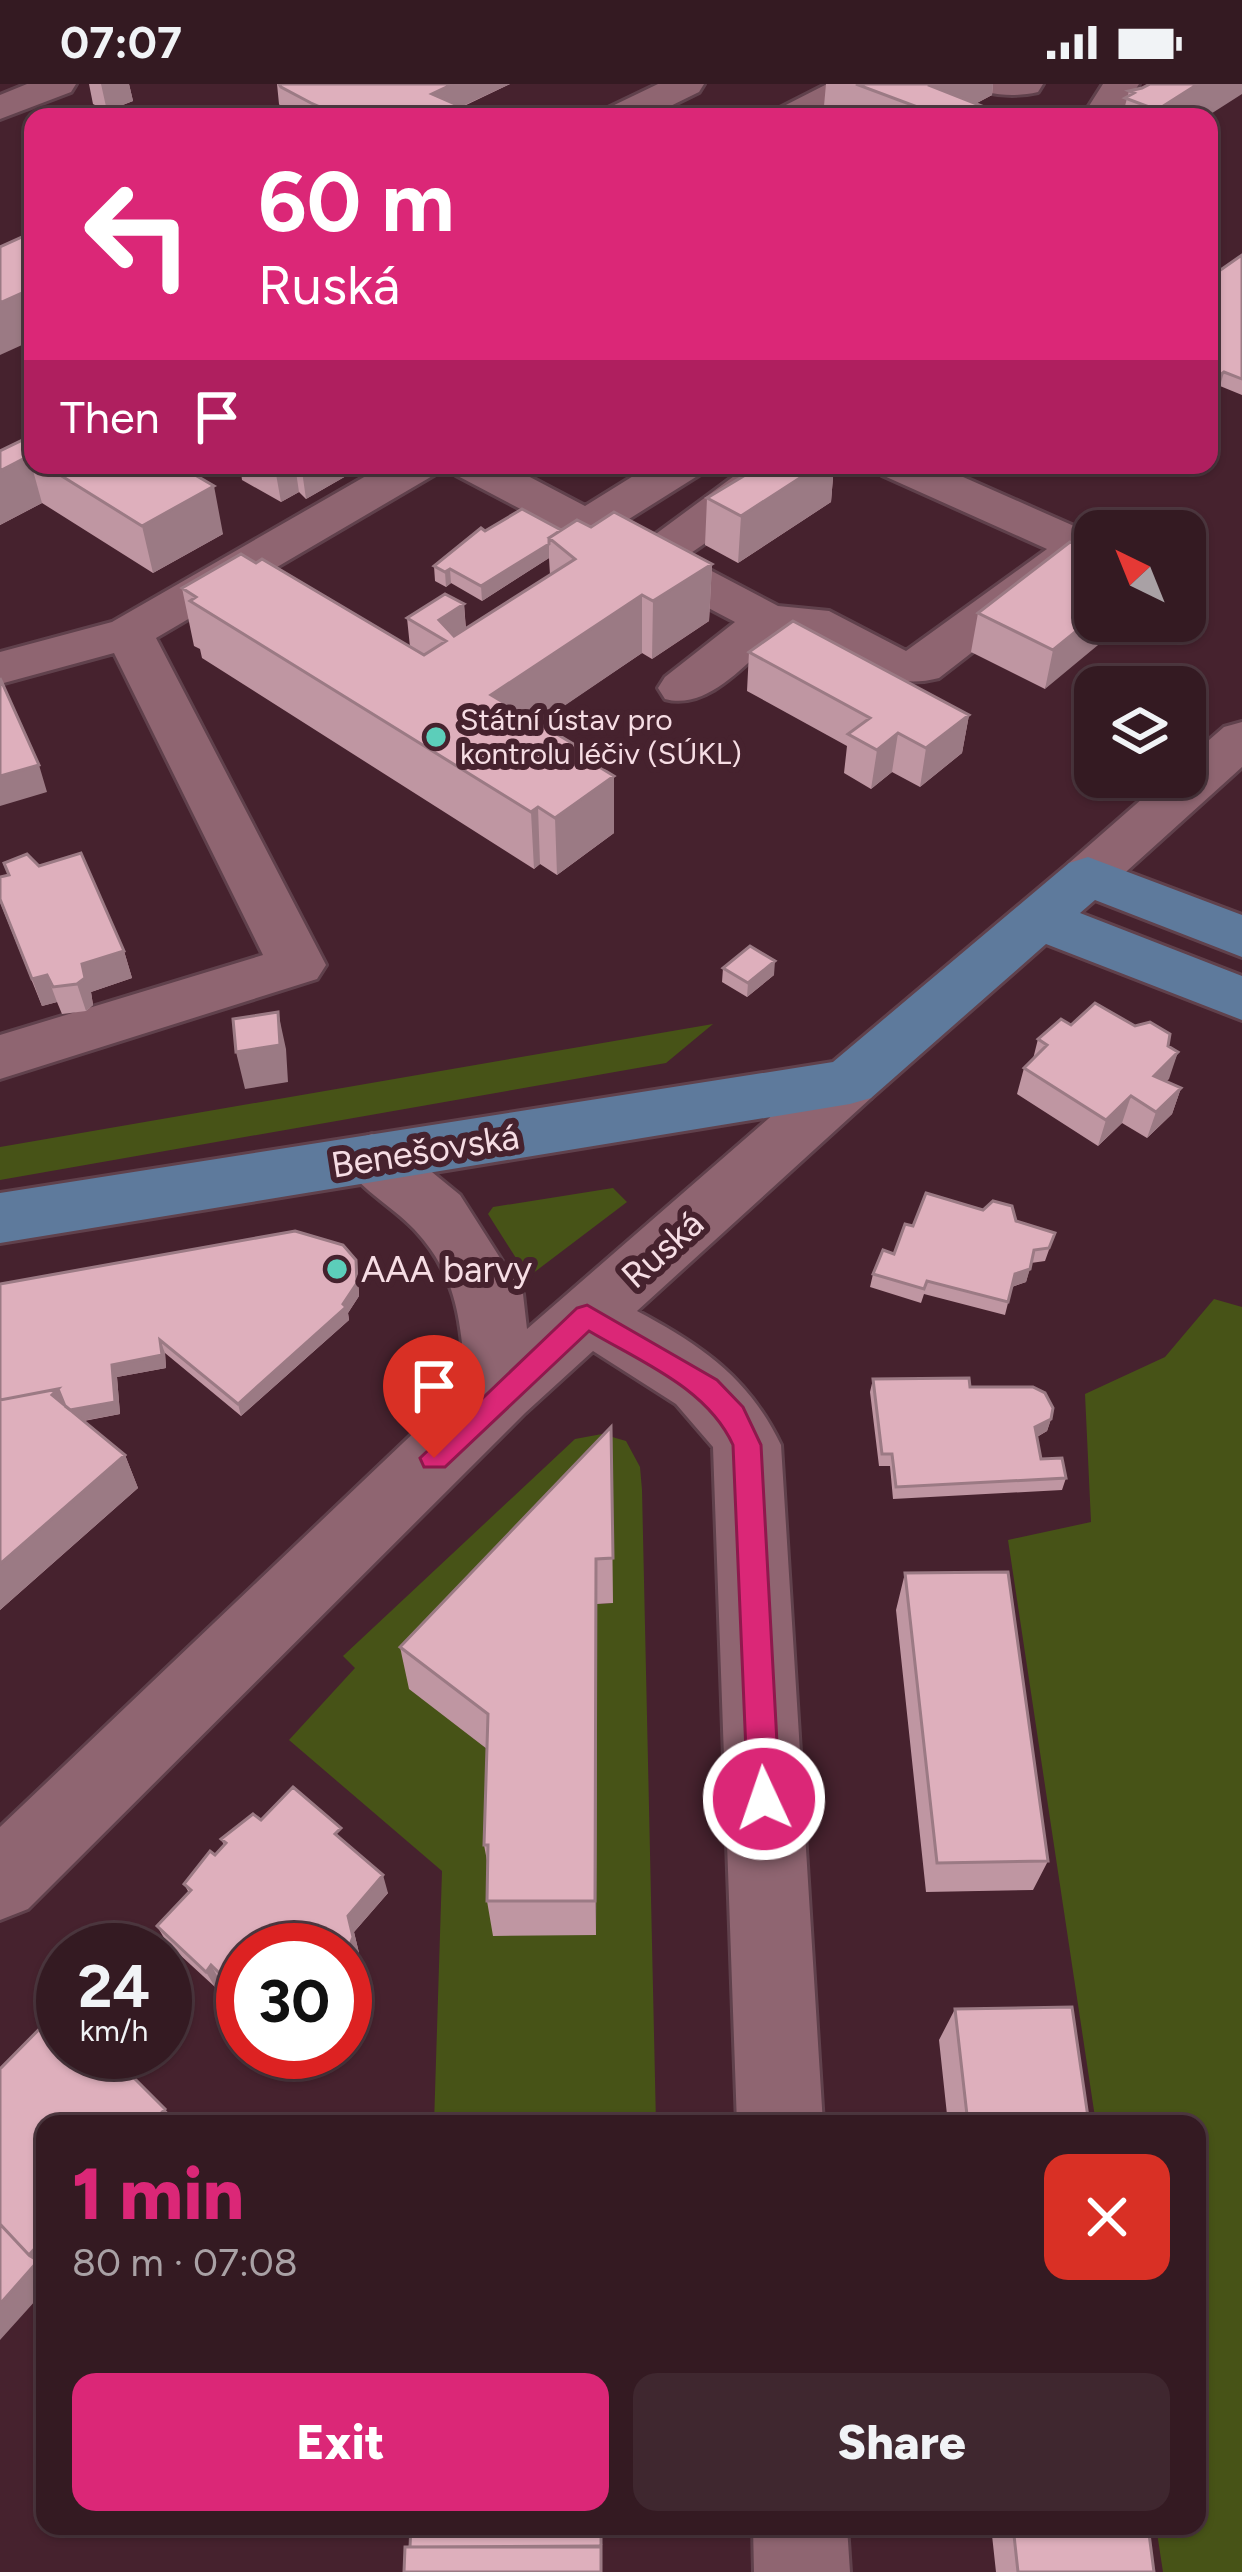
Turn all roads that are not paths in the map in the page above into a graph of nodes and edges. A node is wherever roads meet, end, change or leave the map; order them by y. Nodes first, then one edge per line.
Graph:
1 (58, 84) edge
2 (686, 84) edge
3 (855, 84) edge
4 (999, 84) edge
5 (1025, 84) edge
6 (0, 108) edge
7 (637, 108) edge
8 (808, 108) edge
9 (403, 474) edge
10 (489, 474) edge
11 (669, 474) edge
12 (766, 474) edge
13 (918, 474) edge
14 (587, 525) junction
15 (651, 559) junction
16 (768, 620) junction
17 (129, 633) junction
18 (0, 668) edge
19 (682, 688) dead end
20 (1242, 739) edge
21 (1088, 876) junction
22 (1039, 919) junction
23 (1242, 937) edge
24 (1242, 999) edge
25 (0, 1057) edge
26 (850, 1082) junction
27 (372, 1158) junction
28 (0, 1218) edge
29 (587, 1316) junction
30 (501, 1393) junction
31 (0, 1881) edge
32 (780, 2115) edge
33 (800, 2535) edge
34 (802, 2572) edge

1 - 6 street
2 - 7 street
3 - 8 street
4 - 5 street
9 - 17 street
10 - 14 street
11 - 14 street
12 - 15 street
13 - 16 street
14 - 15 street
15 - 16 street
16 - 19 street
17 - 18 street
17 - 25 street
20 - 21 street, Ruská
21 - 22 main road, Ruská
21 - 23 main road
22 - 24 main road
22 - 26 main road, Ruská
26 - 27 main road, Benešovská
26 - 29 street, Ruská
27 - 28 main road, Benešovská
27 - 30 street
29 - 30 street, Ruská
29 - 32 street
30 - 31 street, Ruská
33 - 34 street

